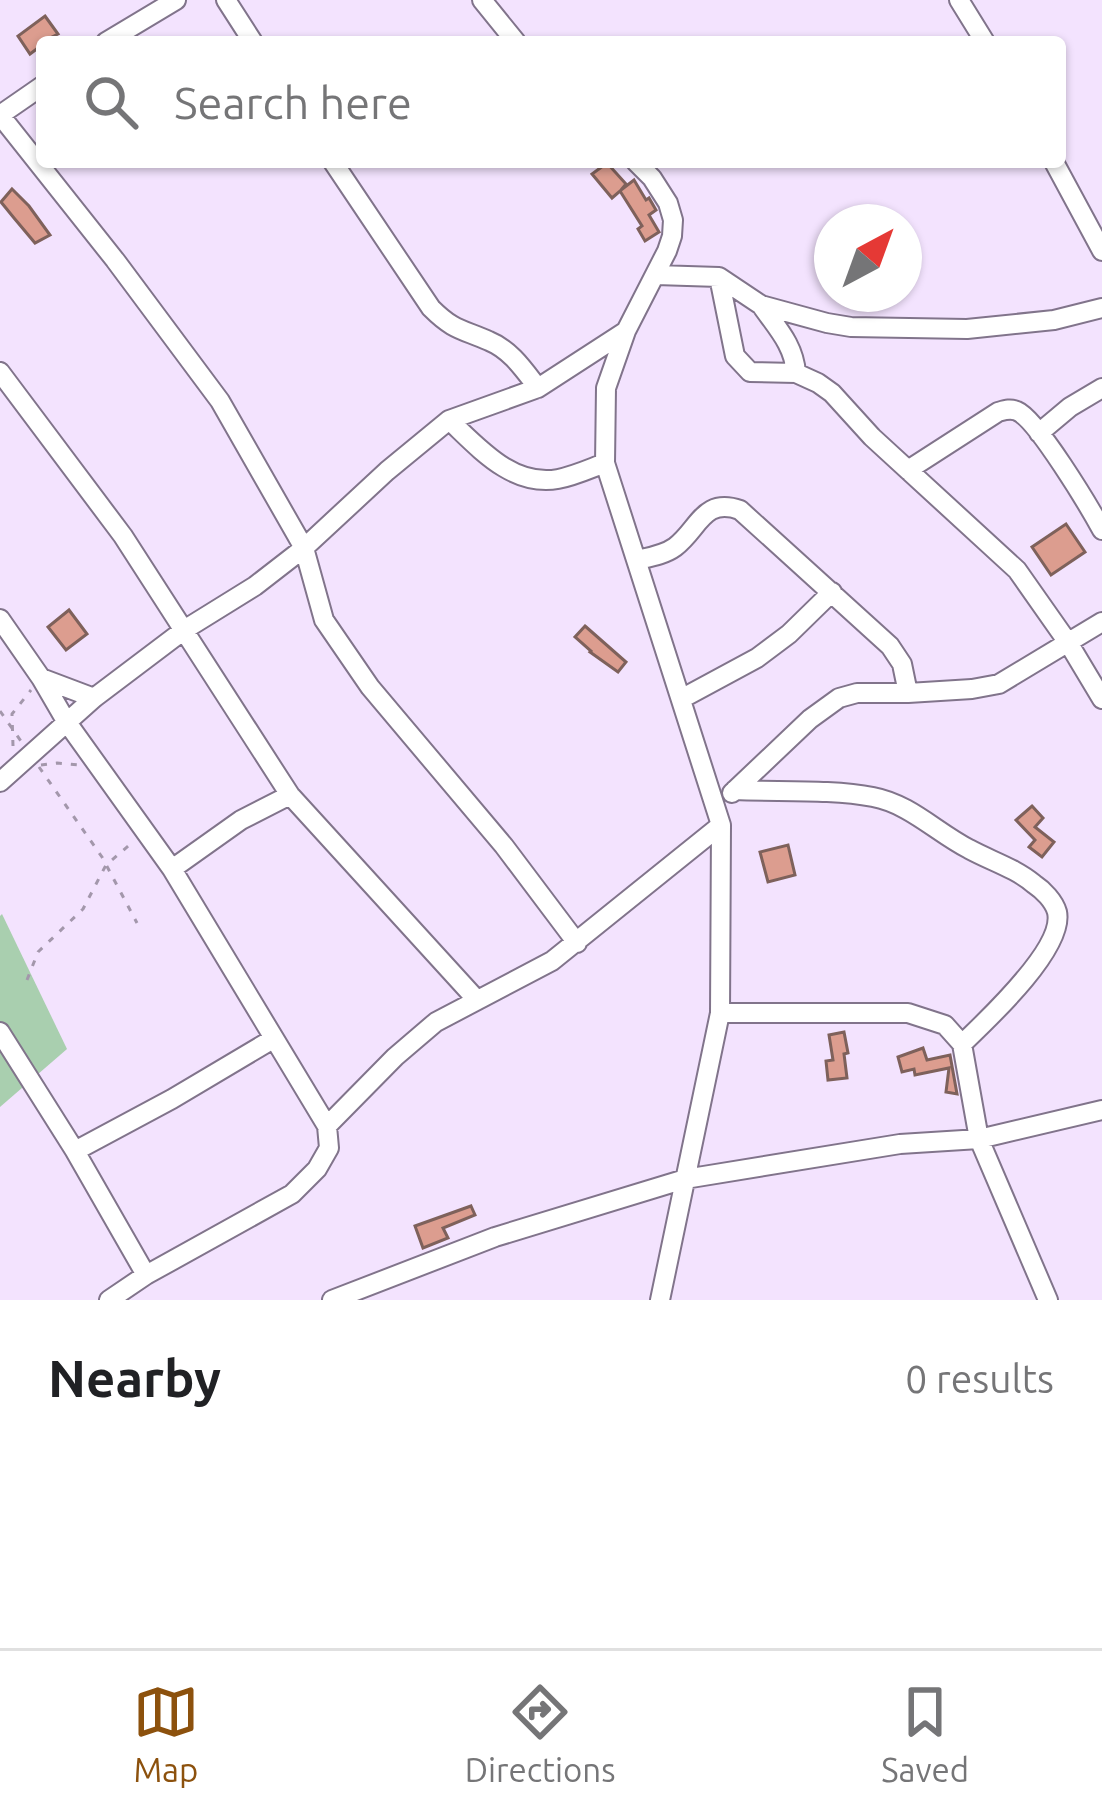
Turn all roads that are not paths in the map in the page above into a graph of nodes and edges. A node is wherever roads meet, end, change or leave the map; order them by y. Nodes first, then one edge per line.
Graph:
1 (176, 0) edge
2 (226, 0) edge
3 (482, 0) edge
4 (959, 0) edge
5 (116, 36) edge
6 (249, 36) edge
7 (511, 36) edge
8 (981, 36) edge
9 (36, 90) edge
10 (0, 115) edge
11 (36, 160) edge
12 (42, 168) edge
13 (337, 168) edge
14 (642, 168) edge
15 (1057, 168) edge
16 (1102, 251) edge
17 (656, 275) junction
18 (719, 277) junction
19 (760, 305) junction
20 (1102, 308) edge
21 (626, 332) junction
22 (0, 372) edge
23 (796, 373) junction
24 (538, 388) junction
25 (1102, 388) edge
26 (449, 420) junction
27 (1039, 433) junction
28 (604, 463) junction
29 (908, 470) junction
30 (1102, 530) edge
31 (304, 548) junction
32 (637, 560) junction
33 (832, 592) junction
34 (0, 619) edge
35 (1102, 622) edge
36 (184, 630) junction
37 (1069, 644) junction
38 (41, 678) junction
39 (908, 693) junction
40 (94, 698) junction
41 (680, 699) junction
42 (1102, 699) edge
43 (66, 721) junction
44 (7, 776) edge
45 (735, 790) junction
46 (290, 795) junction
47 (718, 817) junction
48 (172, 869) junction
49 (577, 943) junction
50 (476, 999) junction
51 (720, 1013) junction
52 (0, 1032) edge
53 (273, 1039) junction
54 (962, 1044) junction
55 (1102, 1110) edge
56 (327, 1126) junction
57 (979, 1139) junction
58 (75, 1151) junction
59 (685, 1179) junction
60 (146, 1275) junction
61 (109, 1300) edge
62 (332, 1300) edge
63 (660, 1300) edge
64 (1048, 1300) edge

1 - 5 street
2 - 6 street
3 - 7 street
4 - 8 street
9 - 10 street
10 - 11 street
12 - 31 street
13 - 24 street
14 - 17 street
15 - 16 street
17 - 18 street
17 - 21 street
18 - 19 street
18 - 23 street
19 - 20 street
19 - 23 street
21 - 24 street
21 - 28 street
22 - 36 street
23 - 29 street
24 - 26 street
25 - 27 street
26 - 28 street
26 - 31 street
27 - 29 street
27 - 30 street
28 - 32 street
29 - 37 street
31 - 36 street
31 - 49 street
32 - 33 street
32 - 41 street
33 - 39 street
33 - 41 street
34 - 38 street
35 - 37 street
36 - 40 street
36 - 46 street
37 - 39 street
37 - 42 street
38 - 40 street
38 - 43 street
39 - 45 street
40 - 43 street
41 - 47 street
43 - 44 street
43 - 48 street
45 - 47 street
45 - 54 street
46 - 48 street
46 - 50 street
47 - 49 street
47 - 51 street
48 - 53 street
49 - 50 street
50 - 56 street
51 - 54 street
51 - 59 street
52 - 58 street
53 - 56 street
53 - 58 street
54 - 57 street
55 - 57 street
56 - 60 street
57 - 59 street
57 - 64 street
58 - 60 street
59 - 62 street
59 - 63 street
60 - 61 street

